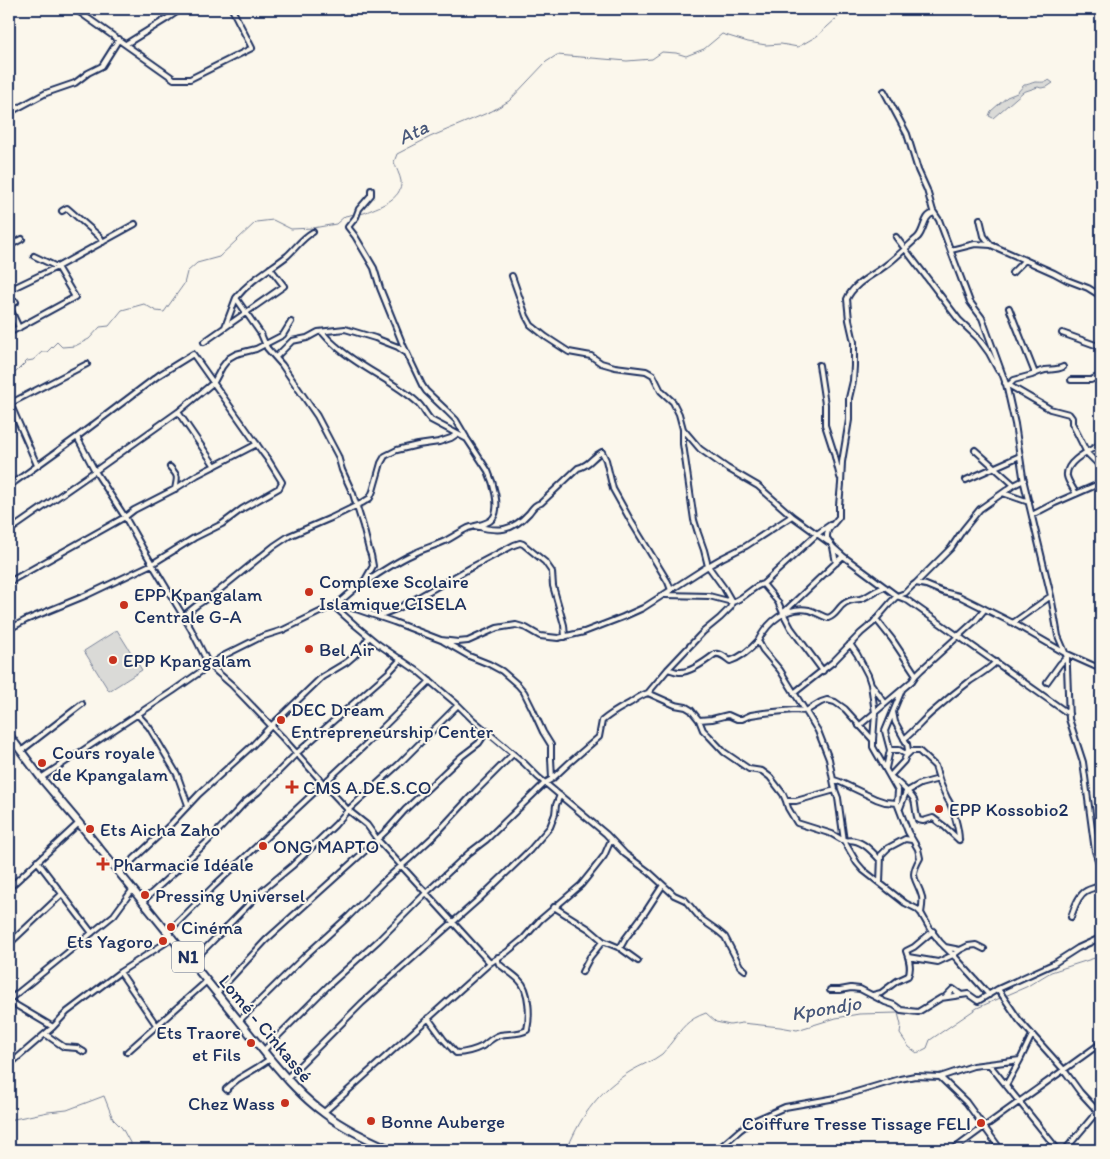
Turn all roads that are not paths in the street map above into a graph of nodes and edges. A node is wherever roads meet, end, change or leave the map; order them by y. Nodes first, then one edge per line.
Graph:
1 (75, 9) edge
2 (181, 9) edge
3 (232, 9) edge
4 (119, 39) junction
5 (126, 44) junction
6 (884, 91) dead end
7 (9, 112) edge
8 (370, 190) dead end
9 (62, 211) dead end
10 (934, 213) junction
11 (980, 219) dead end
12 (134, 224) dead end
13 (313, 232) dead end
14 (896, 238) dead end
15 (22, 239) dead end
16 (103, 242) junction
17 (991, 245) junction
18 (9, 246) edge
19 (905, 248) junction
20 (951, 250) junction
21 (34, 256) dead end
22 (1025, 260) junction
23 (57, 267) junction
24 (270, 268) junction
25 (1012, 273) dead end
26 (512, 276) dead end
27 (9, 290) edge
28 (1101, 296) edge
29 (9, 298) edge
30 (236, 298) junction
31 (16, 302) dead end
32 (9, 306) edge
33 (1009, 308) dead end
34 (247, 313) junction
35 (291, 322) dead end
36 (225, 327) junction
37 (20, 328) junction
38 (322, 332) junction
39 (9, 333) edge
40 (1062, 333) dead end
41 (204, 342) dead end
42 (265, 344) junction
43 (1101, 347) edge
44 (407, 353) junction
45 (276, 357) junction
46 (87, 364) dead end
47 (819, 365) dead end
48 (1064, 367) dead end
49 (1034, 374) junction
50 (1101, 377) edge
51 (1071, 380) dead end
52 (214, 382) junction
53 (1007, 385) junction
54 (10, 403) edge
55 (178, 412) junction
56 (683, 429) junction
57 (457, 434) junction
58 (77, 437) junction
59 (467, 439) junction
60 (257, 444) junction
61 (1101, 444) edge
62 (975, 450) dead end
63 (1087, 453) junction
64 (1020, 456) junction
65 (37, 465) junction
66 (215, 466) junction
67 (170, 467) dead end
68 (994, 467) junction
69 (1101, 467) edge
70 (96, 471) junction
71 (966, 480) dead end
72 (1024, 480) junction
73 (1101, 483) edge
74 (841, 484) junction
75 (1014, 485) junction
76 (9, 486) edge
77 (175, 489) junction
78 (1003, 493) junction
79 (1076, 494) junction
80 (1030, 502) junction
81 (356, 506) junction
82 (1032, 515) junction
83 (792, 516) junction
84 (125, 517) junction
85 (836, 522) junction
86 (475, 526) junction
87 (9, 531) edge
88 (817, 534) junction
89 (833, 547) junction
90 (843, 556) junction
91 (836, 563) junction
92 (152, 564) junction
93 (708, 566) junction
94 (9, 582) edge
95 (916, 583) junction
96 (763, 584) junction
97 (885, 587) junction
98 (355, 589) junction
99 (671, 590) junction
100 (664, 595) junction
101 (897, 596) junction
102 (1051, 596) junction
103 (732, 602) junction
104 (336, 605) junction
105 (330, 607) junction
106 (985, 609) junction
107 (783, 613) junction
108 (183, 616) junction
109 (378, 616) junction
110 (876, 619) junction
111 (1013, 623) junction
112 (9, 629) edge
113 (959, 636) junction
114 (369, 637) junction
115 (565, 637) junction
116 (441, 640) junction
117 (758, 641) junction
118 (850, 644) junction
119 (1066, 655) junction
120 (400, 659) junction
121 (996, 662) junction
122 (210, 665) junction
123 (668, 669) junction
124 (1101, 669) edge
125 (823, 671) junction
126 (916, 675) junction
127 (430, 681) junction
128 (1047, 682) dead end
129 (871, 684) junction
130 (902, 689) junction
131 (648, 693) junction
132 (794, 693) junction
133 (885, 703) junction
134 (82, 704) dead end
135 (458, 705) junction
136 (806, 711) junction
137 (893, 712) junction
138 (875, 713) junction
139 (137, 714) junction
140 (1069, 714) junction
141 (699, 720) junction
142 (271, 726) junction
143 (859, 726) junction
144 (487, 731) junction
145 (9, 736) edge
146 (904, 739) junction
147 (872, 740) junction
148 (890, 750) junction
149 (21, 751) junction
150 (297, 753) junction
151 (513, 754) junction
152 (907, 755) junction
153 (886, 768) junction
154 (890, 776) junction
155 (41, 778) junction
156 (552, 779) junction
157 (834, 780) junction
158 (939, 780) junction
159 (323, 783) junction
160 (545, 783) junction
161 (835, 790) junction
162 (906, 792) junction
163 (560, 795) junction
164 (786, 800) junction
165 (897, 803) junction
166 (188, 805) junction
167 (899, 808) junction
168 (348, 810) junction
169 (79, 823) junction
170 (377, 839) junction
171 (611, 840) junction
172 (844, 841) junction
173 (914, 841) junction
174 (880, 860) junction
175 (37, 861) junction
176 (402, 865) junction
177 (1101, 869) edge
178 (120, 872) junction
179 (880, 883) junction
180 (663, 885) junction
181 (1101, 885) edge
182 (9, 888) edge
183 (133, 889) junction
184 (427, 892) junction
185 (62, 894) junction
186 (143, 901) junction
187 (554, 907) junction
188 (921, 913) junction
189 (1071, 916) dead end
190 (454, 922) junction
191 (933, 931) junction
192 (168, 932) junction
193 (92, 933) junction
194 (1101, 936) edge
195 (173, 938) junction
196 (603, 941) junction
197 (9, 944) edge
198 (945, 947) junction
199 (620, 948) junction
200 (984, 948) dead end
201 (960, 950) junction
202 (953, 955) junction
203 (498, 957) junction
204 (908, 957) junction
205 (638, 960) dead end
206 (192, 962) junction
207 (490, 963) junction
208 (745, 970) dead end
209 (120, 972) junction
210 (582, 972) dead end
211 (208, 981) junction
212 (830, 990) dead end
213 (999, 991) junction
214 (217, 993) junction
215 (873, 995) junction
216 (989, 995) junction
217 (9, 1000) edge
218 (428, 1018) junction
219 (239, 1020) junction
220 (157, 1026) junction
221 (53, 1027) junction
222 (45, 1034) junction
223 (1032, 1034) junction
224 (1101, 1043) edge
225 (263, 1051) junction
226 (84, 1052) dead end
227 (127, 1052) dead end
228 (270, 1059) junction
229 (1020, 1060) junction
230 (989, 1064) junction
231 (9, 1065) edge
232 (1064, 1070) junction
233 (940, 1077) junction
234 (287, 1078) junction
235 (1006, 1085) junction
236 (227, 1090) dead end
237 (1019, 1102) junction
238 (1100, 1111) edge
239 (323, 1112) junction
240 (984, 1127) junction
241 (392, 1150) edge
242 (718, 1150) edge
243 (953, 1150) edge
244 (1001, 1150) edge
245 (1058, 1150) edge
246 (1065, 1150) edge

1 - 4 street
2 - 5 street
3 - 5 street
4 - 5 street
4 - 7 street
6 - 10 street
8 - 44 street
9 - 16 street
10 - 19 street
10 - 20 street
11 - 17 street
12 - 16 street
13 - 24 street
14 - 19 street
15 - 18 street
16 - 23 street
17 - 20 street
17 - 22 street
19 - 53 street
19 - 74 street
20 - 53 street
21 - 23 street
22 - 25 street
22 - 28 street
23 - 27 street
23 - 37 street
24 - 30 street
24 - 34 street
26 - 56 street
29 - 31 street
30 - 34 street
30 - 36 street
32 - 37 street
33 - 49 street
34 - 36 street
34 - 42 street
35 - 42 street
36 - 41 street
37 - 39 street
38 - 44 street
38 - 45 street
38 - 57 street
40 - 43 street
42 - 45 street
42 - 52 street
44 - 59 street
45 - 81 street
46 - 54 street
47 - 74 street
48 - 49 street
49 - 53 street
50 - 51 street
52 - 55 street
52 - 58 street
52 - 60 street
53 - 63 street
53 - 64 street
54 - 65 street
55 - 66 street
55 - 70 street
56 - 83 street
56 - 93 street
57 - 59 street
57 - 81 street
58 - 65 street
58 - 70 street
59 - 86 street
60 - 66 street
60 - 92 street
61 - 63 street
62 - 68 street
63 - 69 street
63 - 79 street
64 - 68 street
64 - 72 street
65 - 76 street
66 - 77 street
67 - 77 street
68 - 71 street
68 - 75 street
70 - 84 street
70 - 87 street
72 - 75 street
72 - 80 street
73 - 79 street
74 - 85 street
75 - 78 street
77 - 84 street
78 - 80 street
78 - 95 street
79 - 82 street
80 - 82 street
81 - 98 street
81 - 108 street
82 - 102 street
83 - 88 street
83 - 93 street
84 - 92 street
84 - 94 street
85 - 88 street
85 - 89 street
86 - 98 street
86 - 99 street
88 - 89 street
88 - 96 street
89 - 90 street
89 - 91 street
90 - 91 street
90 - 97 street
91 - 107 street
92 - 108 street
92 - 112 street
93 - 99 street
93 - 103 street
95 - 101 street
95 - 106 street
96 - 103 street
96 - 107 street
97 - 101 street
97 - 107 street
98 - 104 street
99 - 100 street
100 - 103 street
100 - 115 street
101 - 110 street
101 - 113 street
102 - 111 street
102 - 119 street
103 - 123 street
104 - 105 street
104 - 109 street
105 - 114 street
105 - 122 street
106 - 111 street
106 - 113 street
107 - 117 street
107 - 125 street
108 - 122 street
109 - 115 street
109 - 116 street
110 - 118 street
110 - 126 street
111 - 119 street
113 - 121 street
113 - 126 street
114 - 120 street
114 - 142 street
115 - 116 street
116 - 156 street
117 - 123 street
117 - 132 street
118 - 125 street
118 - 129 street
119 - 124 street
119 - 128 street
119 - 140 street
120 - 127 street
120 - 150 street
121 - 140 street
121 - 146 street
122 - 139 street
122 - 142 street
123 - 131 street
125 - 132 street
126 - 130 street
127 - 135 street
127 - 159 street
129 - 133 street
129 - 138 street
130 - 133 street
130 - 137 street
131 - 141 street
131 - 156 street
132 - 136 street
133 - 138 street
134 - 149 street
135 - 144 street
135 - 168 street
136 - 141 street
136 - 143 street
136 - 157 street
137 - 146 street
137 - 148 street
138 - 143 street
138 - 147 street
139 - 155 street
139 - 166 street
140 - 177 street
141 - 164 street
142 - 150 street
142 - 166 street
143 - 147 street
144 - 151 street
144 - 170 street
145 - 149 highway, Lomé - Cinkassé / N1
146 - 152 street
147 - 153 street
148 - 152 street
148 - 153 street
149 - 155 highway, Lomé - Cinkassé / N1
150 - 159 street
150 - 186 street
151 - 160 street
151 - 176 street
152 - 154 street
152 - 158 street
153 - 154 street
154 - 162 street
154 - 165 street
155 - 169 highway, Lomé - Cinkassé / N1
156 - 160 street
157 - 161 street
157 - 165 street
158 - 162 street
158 - 162 street
159 - 168 street
159 - 192 street
160 - 163 street
160 - 184 street
161 - 164 street
161 - 172 street
162 - 167 street
163 - 171 street
163 - 190 street
164 - 172 street
165 - 167 street
166 - 178 street
167 - 173 street
168 - 170 street
168 - 206 street
169 - 175 street
169 - 178 highway, Lomé - Cinkassé / N1
170 - 176 street
170 - 214 street
171 - 180 street
171 - 187 street
172 - 174 street
172 - 179 street
173 - 174 street
173 - 188 street
174 - 179 street
175 - 182 street
175 - 185 street
176 - 184 street
176 - 219 street
178 - 183 highway, Lomé - Cinkassé / N1
179 - 188 street
180 - 199 street
180 - 208 street
181 - 189 street
183 - 186 highway, Lomé - Cinkassé / N1
183 - 193 street
184 - 190 street
184 - 225 street
185 - 193 street
185 - 197 street
186 - 192 highway, Lomé - Cinkassé / N1
187 - 196 street
187 - 203 street
188 - 191 street
190 - 207 street
190 - 234 street
191 - 198 street
191 - 204 street
192 - 195 highway, Lomé - Cinkassé / N1
193 - 217 street
194 - 213 street
195 - 206 highway, Lomé - Cinkassé / N1
195 - 209 street
196 - 199 street
196 - 210 street
198 - 201 street
198 - 202 street
199 - 205 street
200 - 201 street
201 - 202 street
202 - 204 street
202 - 216 street
203 - 207 street
203 - 218 street
204 - 215 street
206 - 211 highway, Lomé - Cinkassé / N1
207 - 218 street
209 - 220 street
209 - 221 street
211 - 214 highway, Lomé - Cinkassé / N1
211 - 220 street
212 - 215 street
213 - 216 street
213 - 223 street
214 - 219 highway, Lomé - Cinkassé / N1
215 - 216 street
217 - 221 street
218 - 239 street
219 - 225 highway, Lomé - Cinkassé / N1
220 - 227 street
221 - 222 street
222 - 226 street
222 - 231 street
223 - 229 street
223 - 232 street
224 - 232 street
225 - 228 highway, Lomé - Cinkassé / N1
228 - 234 highway, Lomé - Cinkassé / N1
228 - 236 street
229 - 230 street
229 - 235 street
230 - 233 street
230 - 235 street
232 - 237 street
232 - 238 street
233 - 240 street
233 - 242 street
234 - 239 highway, Lomé - Cinkassé / N1
235 - 237 street
237 - 240 street
237 - 245 street
238 - 246 street
239 - 241 highway, Lomé - Cinkassé / N1
240 - 243 street
240 - 244 street

